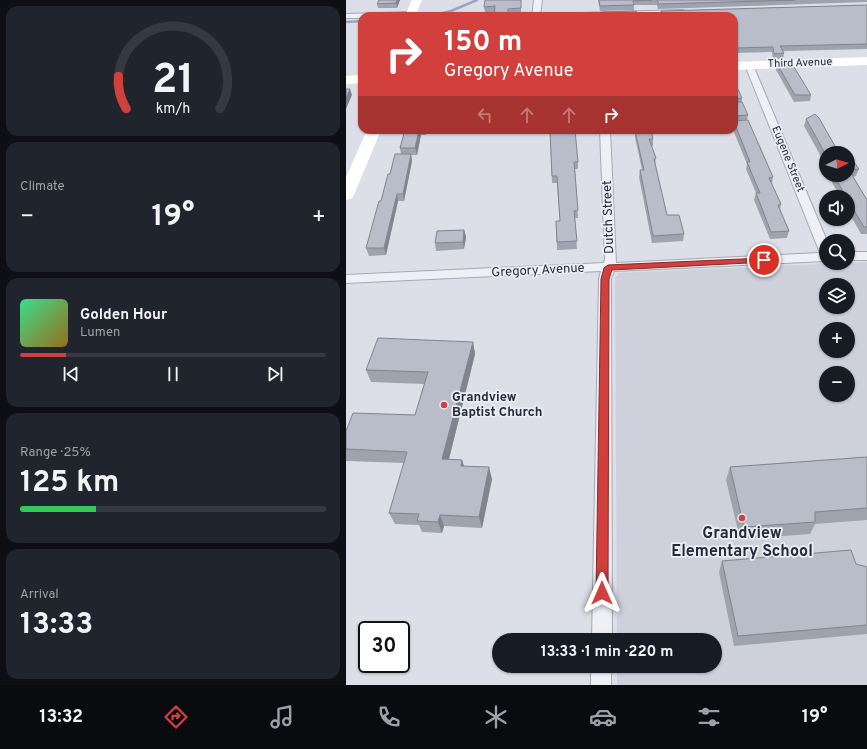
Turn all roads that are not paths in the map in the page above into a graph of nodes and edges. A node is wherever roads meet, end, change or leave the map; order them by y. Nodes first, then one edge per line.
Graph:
1 (417, 0) edge
2 (538, 0) edge
3 (412, 12) edge
4 (536, 12) edge
5 (346, 16) edge
6 (358, 16) edge
7 (867, 61) edge
8 (749, 65) junction
9 (738, 66) edge
10 (358, 79) edge
11 (346, 80) edge
12 (372, 134) edge
13 (605, 134) edge
14 (346, 195) edge
15 (819, 237) edge
16 (855, 256) edge
17 (867, 256) edge
18 (819, 257) edge
19 (608, 268) junction
20 (346, 279) edge
21 (602, 633) edge
22 (601, 673) edge
23 (601, 685) edge

1 - 3 street
2 - 4 street
5 - 6 street
7 - 8 street, Third Avenue
8 - 9 street, Third Avenue
8 - 15 street, Eugene Street
10 - 11 street
12 - 14 street
13 - 19 street, Dutch Street
16 - 17 street
18 - 19 street, Gregory Avenue
19 - 20 street, Gregory Avenue
19 - 21 street, Dutch Street
22 - 23 street

